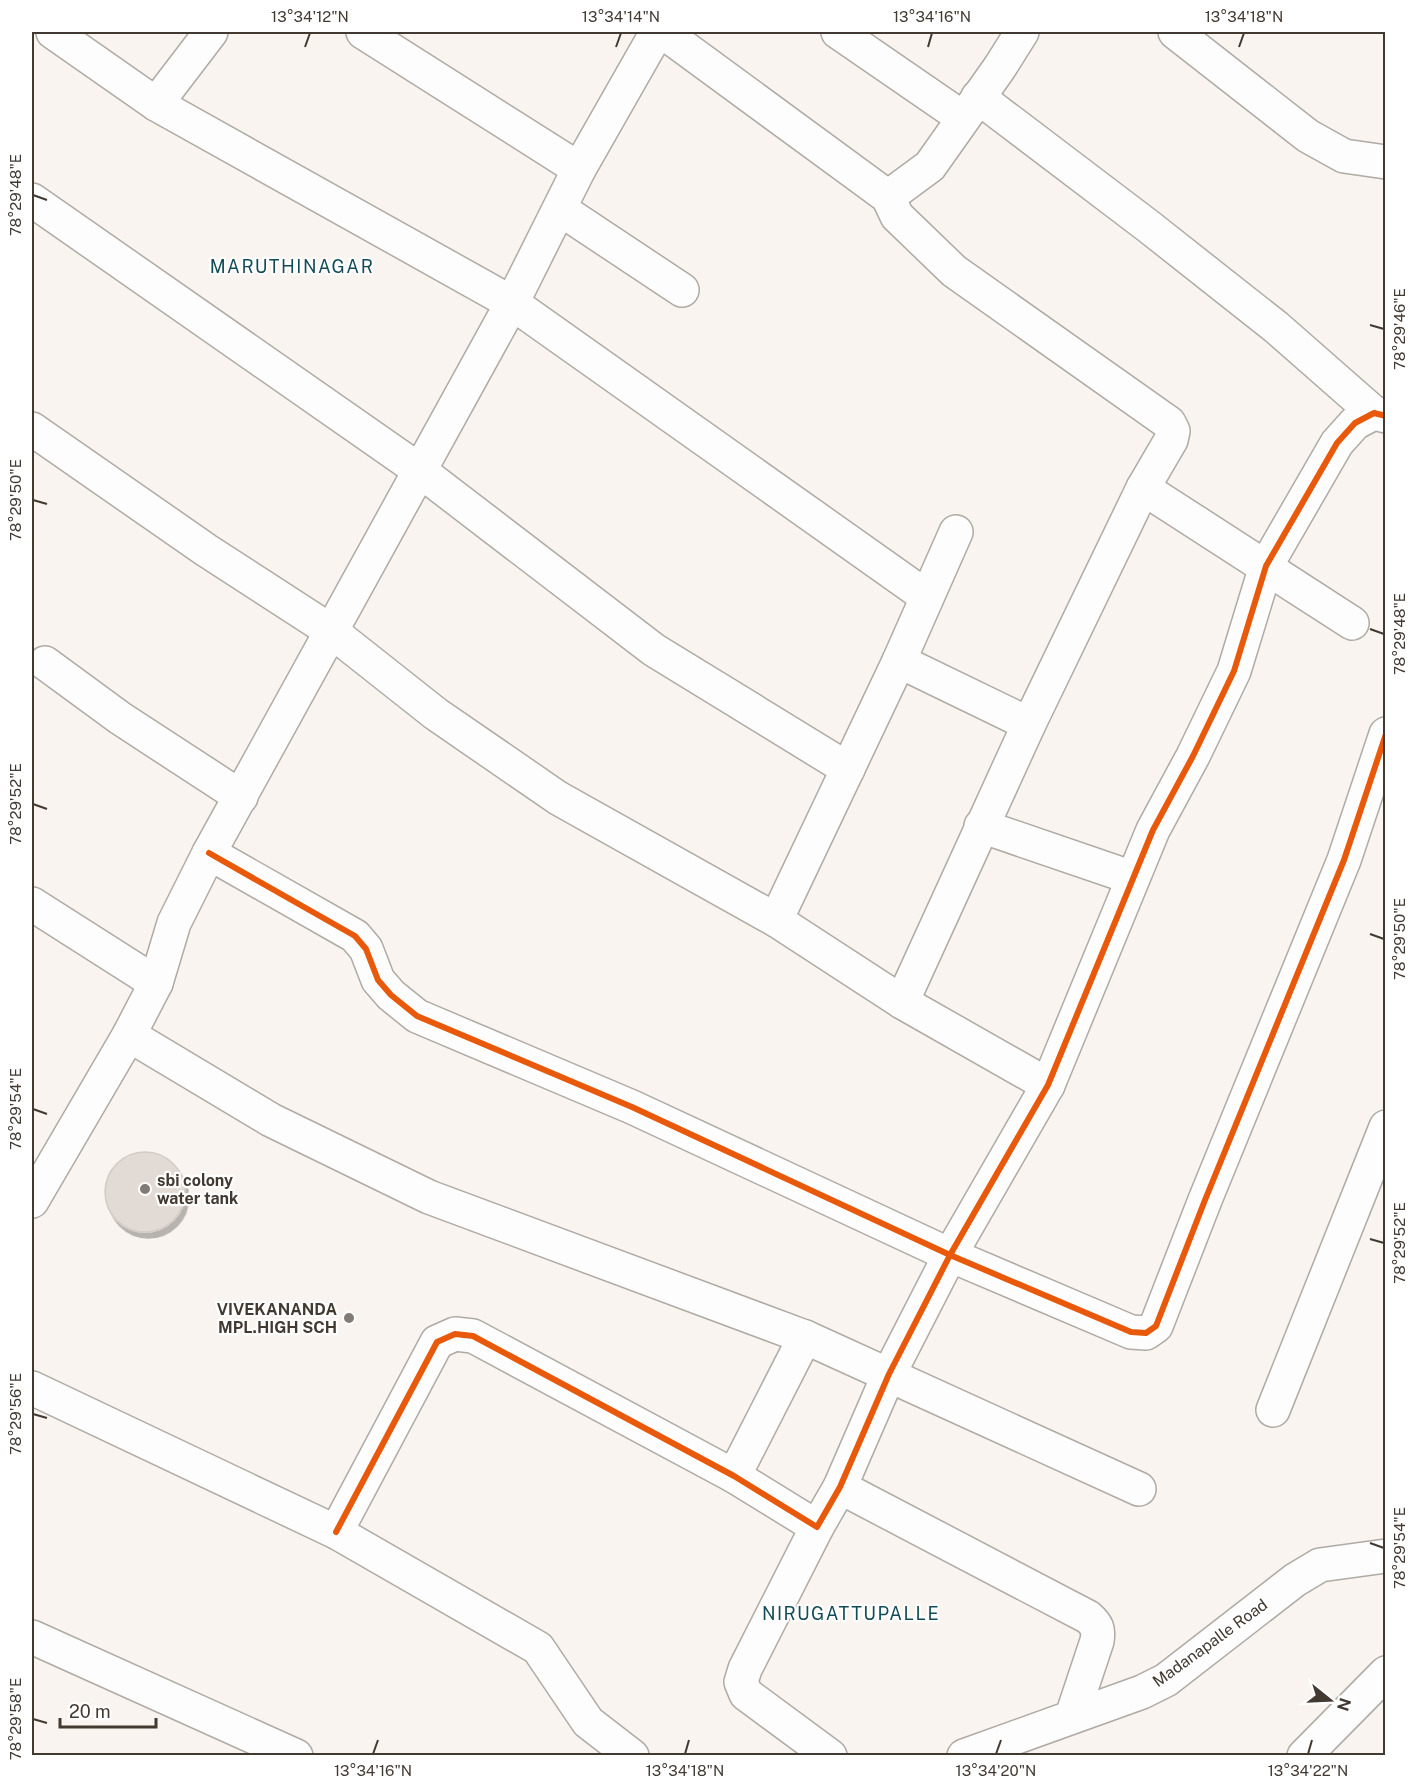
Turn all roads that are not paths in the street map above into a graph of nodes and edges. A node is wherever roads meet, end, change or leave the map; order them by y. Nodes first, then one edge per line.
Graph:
1 (53, 32) edge
2 (211, 32) edge
3 (363, 32) edge
4 (657, 32) edge
5 (663, 32) edge
6 (838, 32) edge
7 (1022, 32) edge
8 (1175, 32) edge
9 (156, 104) junction
10 (970, 108) junction
11 (1386, 162) edge
12 (579, 169) junction
13 (888, 197) junction
14 (32, 200) edge
15 (560, 209) junction
16 (682, 290) dead end
17 (512, 303) junction
18 (1380, 414) edge
19 (32, 429) edge
20 (419, 470) junction
21 (1143, 488) junction
22 (956, 532) dead end
23 (1266, 566) junction
24 (927, 597) junction
25 (1352, 623) dead end
26 (331, 630) junction
27 (899, 661) junction
28 (45, 663) dead end
29 (1029, 724) junction
30 (1386, 734) edge
31 (848, 769) junction
32 (241, 797) junction
33 (981, 826) junction
34 (209, 853) junction
35 (1133, 878) junction
36 (32, 904) edge
37 (776, 920) junction
38 (156, 983) junction
39 (902, 1002) junction
40 (129, 1035) junction
41 (1048, 1084) junction
42 (1386, 1127) edge
43 (32, 1201) edge
44 (950, 1255) junction
45 (805, 1337) junction
46 (889, 1374) junction
47 (32, 1388) edge
48 (1273, 1410) dead end
49 (734, 1476) junction
50 (840, 1487) junction
51 (1139, 1489) dead end
52 (817, 1527) junction
53 (336, 1532) junction
54 (1386, 1556) edge
55 (32, 1637) edge
56 (1386, 1673) edge
57 (1072, 1716) junction
58 (296, 1755) edge
59 (632, 1755) edge
60 (830, 1755) edge
61 (964, 1755) edge
62 (1304, 1755) edge

1 - 9 street
2 - 9 street
3 - 12 street
4 - 12 street
5 - 13 street
6 - 10 street
7 - 10 street
8 - 11 street
9 - 17 street
10 - 13 street
10 - 18 street
12 - 15 street
13 - 21 street
14 - 20 street
15 - 16 street
15 - 17 street
17 - 20 street
17 - 24 street
18 - 23 street
19 - 26 street
20 - 26 street
20 - 31 street
21 - 23 street
21 - 29 street
22 - 24 street
23 - 25 street
23 - 35 street
24 - 27 street
26 - 32 street
26 - 37 street
27 - 29 street
27 - 31 street
28 - 32 street
29 - 33 street
30 - 44 street
31 - 37 street
32 - 34 street
33 - 35 street
33 - 39 street
34 - 38 street
34 - 44 street
35 - 41 street
36 - 38 street
37 - 39 street
38 - 40 street
39 - 41 street
40 - 43 street
40 - 45 street
41 - 44 street
42 - 48 street
44 - 46 street
45 - 46 street
45 - 49 street
46 - 50 street
46 - 51 street
47 - 53 street
49 - 52 street
49 - 53 street
50 - 52 street
50 - 57 street
52 - 60 street
53 - 59 street
54 - 57 street, Madanapalle Road
55 - 58 street
56 - 62 street
57 - 61 street, Madanapalle Road

